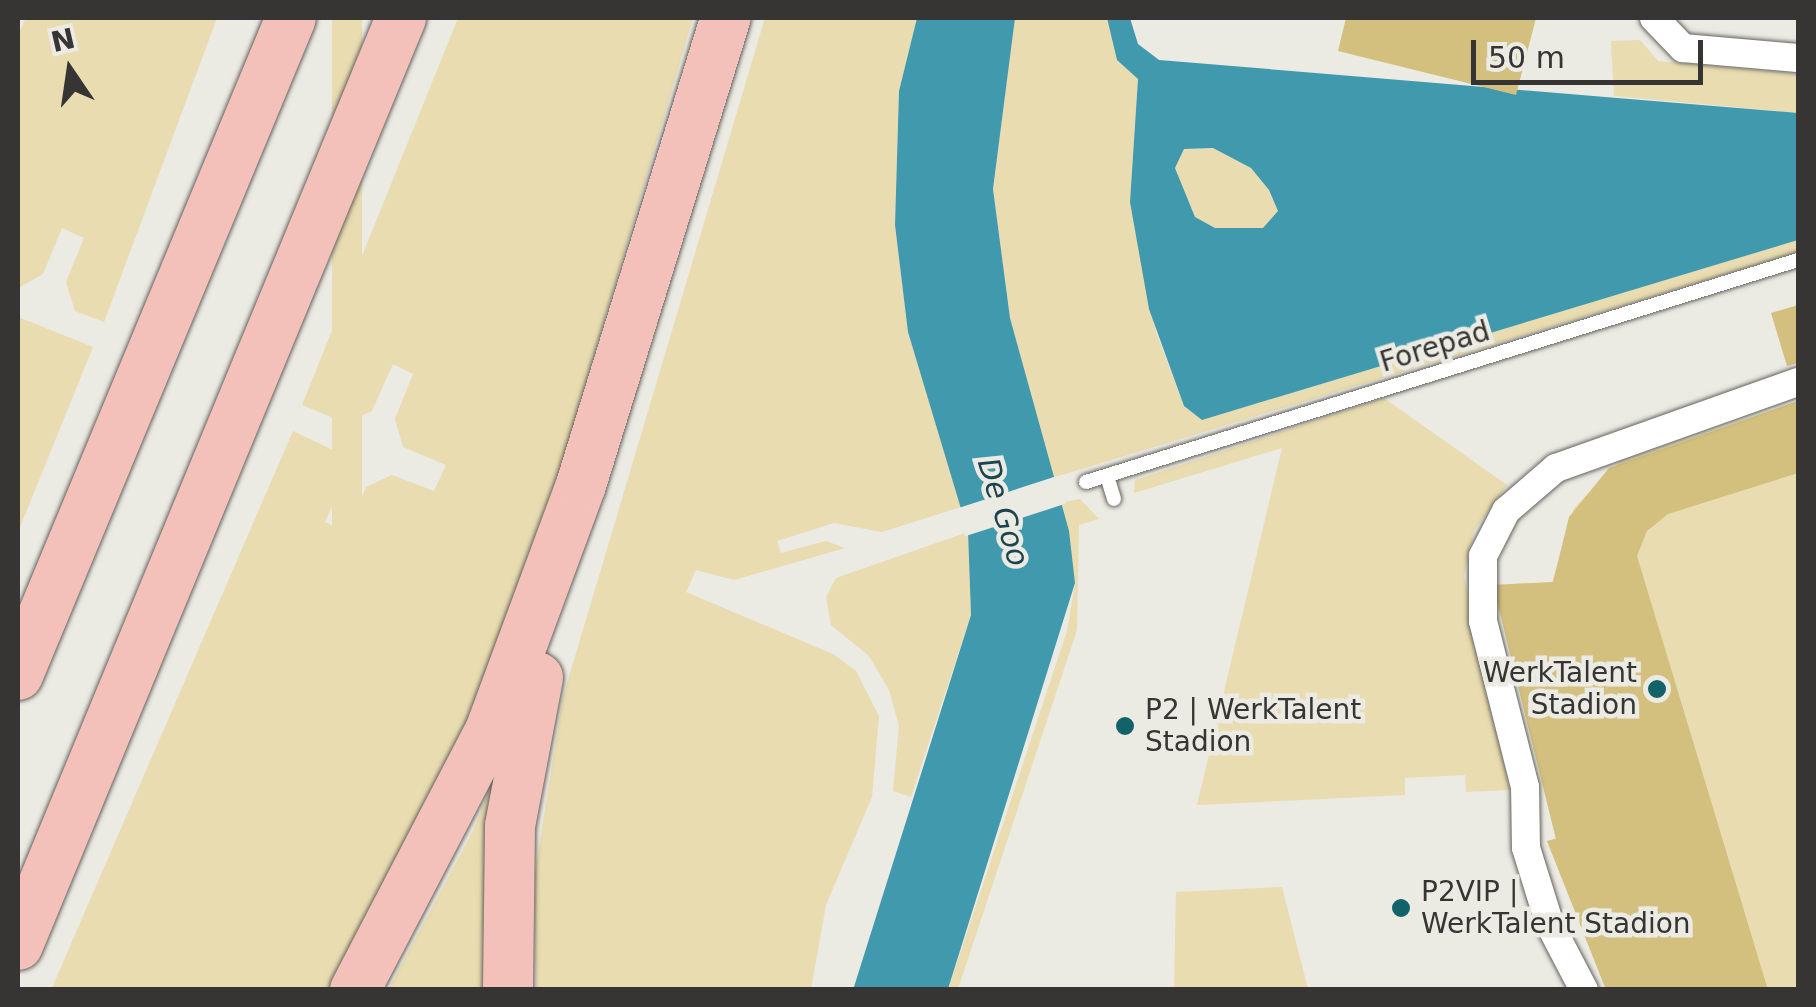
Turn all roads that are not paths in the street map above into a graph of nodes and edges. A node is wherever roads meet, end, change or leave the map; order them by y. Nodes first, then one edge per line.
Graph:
1 (268, 18) edge
2 (291, 18) edge
3 (401, 18) edge
4 (726, 18) edge
5 (1654, 18) edge
6 (1798, 58) edge
7 (194, 246) junction
8 (1798, 260) edge
9 (1798, 382) edge
10 (1107, 476) junction
11 (1086, 482) dead end
12 (581, 486) junction
13 (1114, 499) dead end
14 (18, 675) edge
15 (18, 945) edge
16 (354, 990) edge
17 (508, 990) edge
18 (1584, 990) edge

1 - 7 highway
2 - 7 highway
3 - 15 highway
4 - 12 highway
5 - 6 street
7 - 14 highway
8 - 10 lane, Forepad
9 - 18 street
10 - 11 lane, Forepad
10 - 13 lane
12 - 16 highway
12 - 17 highway

